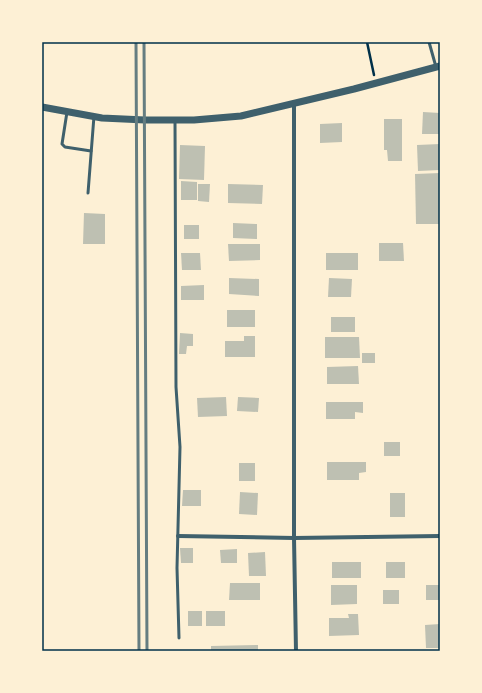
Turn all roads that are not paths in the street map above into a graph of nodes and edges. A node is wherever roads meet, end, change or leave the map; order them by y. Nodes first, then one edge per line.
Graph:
1 (429, 42) edge
2 (438, 66) edge
3 (294, 104) junction
4 (42, 107) edge
5 (67, 112) junction
6 (94, 116) junction
7 (175, 120) junction
8 (91, 151) junction
9 (88, 193) dead end
10 (178, 536) junction
11 (440, 536) edge
12 (294, 538) junction
13 (179, 638) dead end
14 (296, 651) edge

1 - 2 lane
2 - 3 street
3 - 7 street
3 - 12 street
4 - 5 street
5 - 6 street
5 - 8 lane
6 - 7 street
6 - 8 lane
7 - 10 lane
8 - 9 lane
10 - 12 street
10 - 13 lane
11 - 12 street
12 - 14 street

